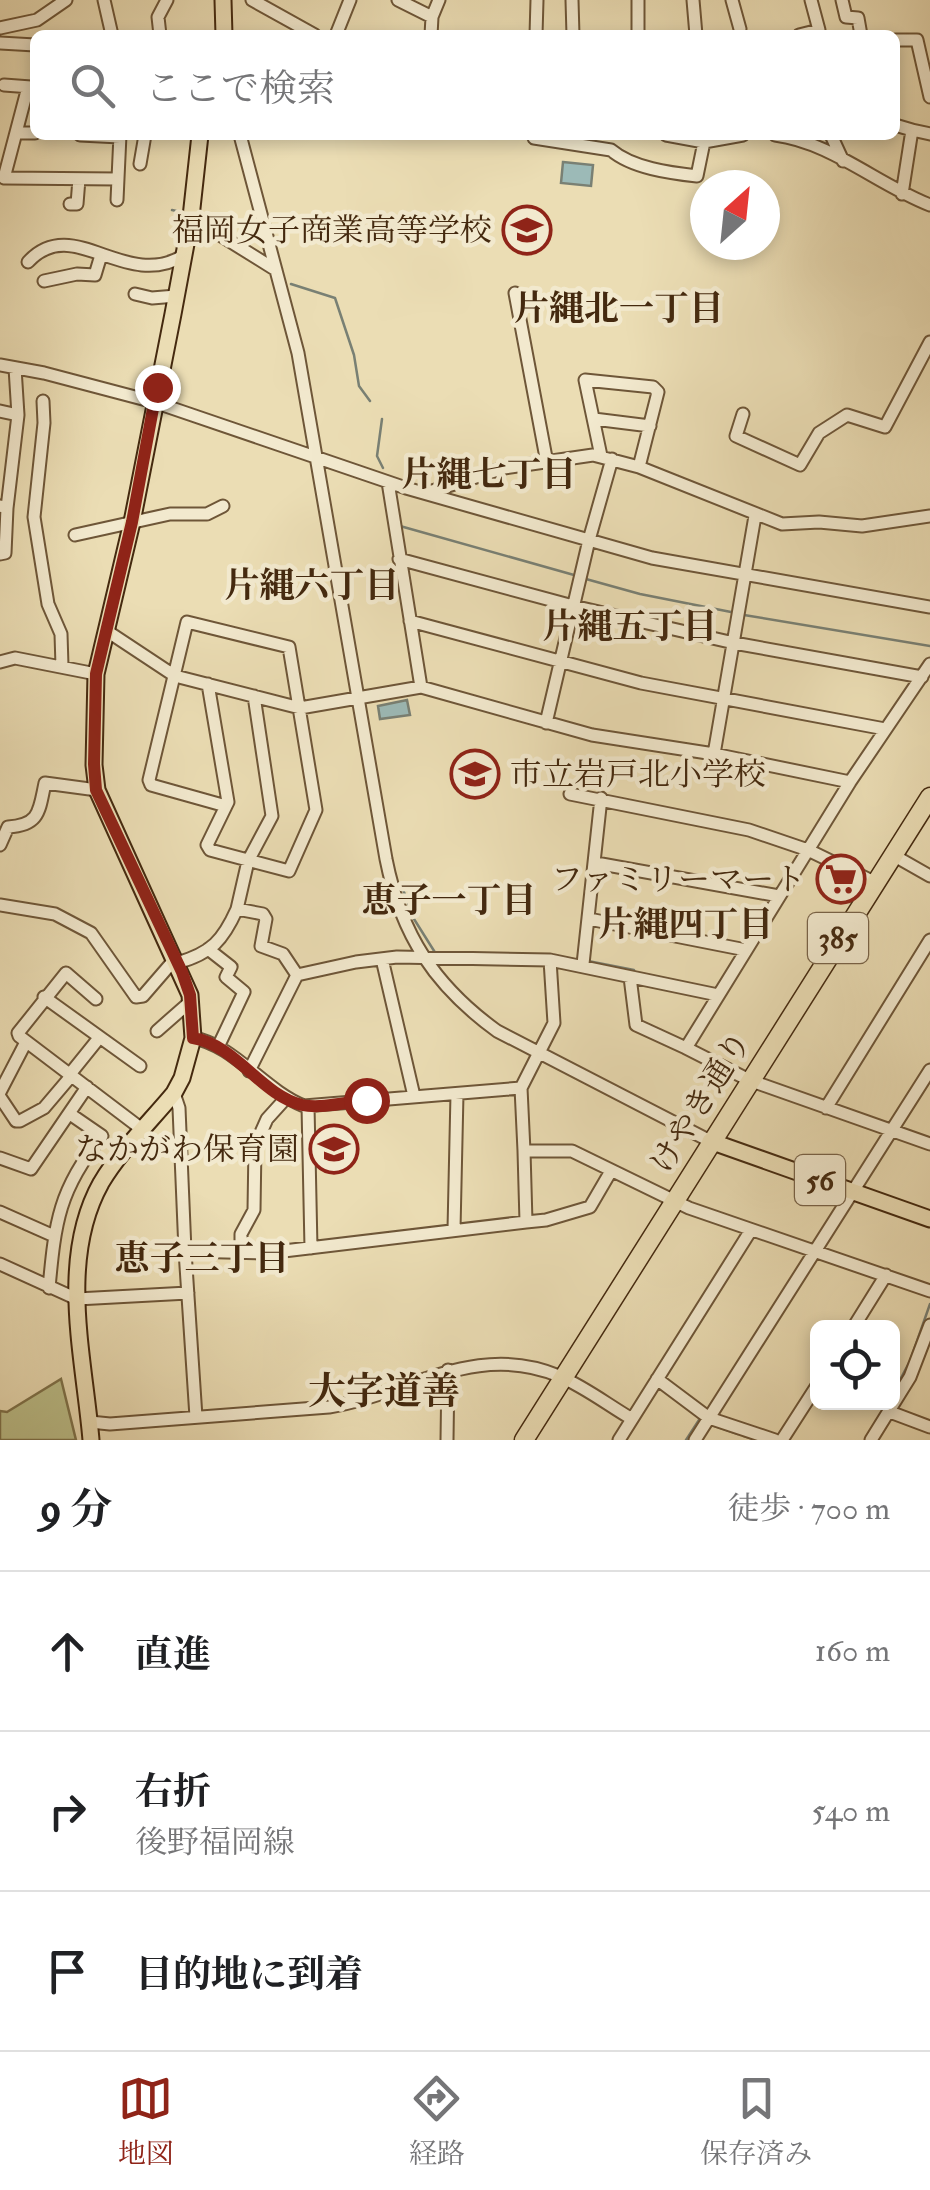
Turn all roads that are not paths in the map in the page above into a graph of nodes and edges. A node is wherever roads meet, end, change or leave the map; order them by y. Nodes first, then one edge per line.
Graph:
1 (66, 0) edge
2 (104, 0) edge
3 (166, 0) edge
4 (223, 0) edge
5 (252, 0) edge
6 (350, 0) edge
7 (398, 0) edge
8 (440, 0) edge
9 (537, 0) edge
10 (572, 0) edge
11 (638, 0) edge
12 (692, 0) edge
13 (732, 0) edge
14 (811, 0) edge
15 (842, 0) edge
16 (432, 17) junction
17 (0, 28) edge
18 (740, 29) dead end
19 (111, 30) edge
20 (159, 30) edge
21 (225, 30) edge
22 (306, 30) edge
23 (338, 30) edge
24 (431, 30) edge
25 (536, 30) edge
26 (573, 30) edge
27 (638, 30) edge
28 (695, 30) edge
29 (819, 30) edge
30 (860, 30) edge
31 (900, 40) edge
32 (0, 43) edge
33 (30, 45) edge
34 (4, 85) dead end
35 (30, 87) edge
36 (30, 93) edge
37 (930, 97) edge
38 (900, 126) edge
39 (912, 130) junction
40 (16, 132) junction
41 (30, 133) edge
42 (930, 134) edge
43 (120, 140) edge
44 (144, 140) edge
45 (199, 140) edge
46 (241, 140) edge
47 (547, 140) edge
48 (693, 140) edge
49 (715, 140) edge
50 (795, 140) edge
51 (834, 140) edge
52 (704, 142) junction
53 (843, 161) junction
54 (140, 164) dead end
55 (79, 179) junction
56 (118, 179) junction
57 (902, 194) junction
58 (117, 200) dead end
59 (77, 204) dead end
60 (930, 206) edge
61 (191, 217) junction
62 (100, 255) junction
63 (183, 256) junction
64 (28, 262) dead end
65 (276, 270) junction
66 (44, 280) dead end
67 (516, 293) dead end
68 (135, 294) dead end
69 (176, 296) junction
70 (930, 342) edge
71 (0, 366) edge
72 (14, 368) junction
73 (917, 368) junction
74 (930, 374) edge
75 (44, 401) dead end
76 (154, 402) junction
77 (0, 411) edge
78 (743, 414) dead end
79 (18, 415) junction
80 (594, 419) junction
81 (650, 426) junction
82 (0, 458) edge
83 (317, 458) junction
84 (606, 458) junction
85 (14, 461) junction
86 (546, 464) junction
87 (639, 467) junction
88 (388, 482) junction
89 (426, 494) junction
90 (223, 506) dead end
91 (3, 507) edge
92 (755, 516) junction
93 (930, 516) edge
94 (132, 522) junction
95 (75, 535) dead end
96 (589, 540) junction
97 (0, 554) edge
98 (400, 559) junction
99 (745, 574) junction
100 (573, 606) junction
101 (930, 607) edge
102 (410, 621) junction
103 (106, 632) junction
104 (734, 643) junction
105 (0, 662) edge
106 (561, 662) junction
107 (930, 664) edge
108 (62, 666) junction
109 (96, 674) junction
110 (175, 676) junction
111 (922, 677) junction
112 (208, 684) junction
113 (422, 687) junction
114 (254, 696) junction
115 (358, 698) junction
116 (724, 700) junction
117 (300, 708) junction
118 (546, 723) junction
119 (885, 729) junction
120 (714, 754) junction
121 (850, 782) junction
122 (96, 790) junction
123 (570, 794) dead end
124 (930, 797) edge
125 (601, 798) junction
126 (226, 806) junction
127 (0, 846) edge
128 (808, 850) junction
129 (892, 855) junction
130 (248, 861) junction
131 (596, 863) junction
132 (930, 876) edge
133 (874, 882) junction
134 (779, 896) junction
135 (0, 905) edge
136 (238, 909) junction
137 (590, 920) junction
138 (930, 940) edge
139 (208, 949) junction
140 (746, 950) junction
141 (423, 957) junction
142 (382, 959) junction
143 (550, 960) junction
144 (176, 961) junction
145 (583, 964) junction
146 (297, 975) junction
147 (630, 976) junction
148 (718, 995) junction
149 (44, 997) junction
150 (96, 999) dead end
151 (191, 1001) junction
152 (157, 1031) dead end
153 (99, 1038) junction
154 (193, 1038) junction
155 (26, 1042) junction
156 (218, 1047) junction
157 (686, 1048) junction
158 (538, 1053) junction
159 (140, 1066) dead end
160 (930, 1070) edge
161 (249, 1071) junction
162 (71, 1075) junction
163 (749, 1080) junction
164 (87, 1087) junction
165 (521, 1088) junction
166 (174, 1093) junction
167 (0, 1094) edge
168 (458, 1094) junction
169 (414, 1096) junction
170 (286, 1098) junction
171 (308, 1106) junction
172 (826, 1108) junction
173 (70, 1114) junction
174 (143, 1130) junction
175 (891, 1132) junction
176 (710, 1141) junction
177 (930, 1144) edge
178 (524, 1151) junction
179 (0, 1158) edge
180 (611, 1171) junction
181 (852, 1192) junction
182 (674, 1200) junction
183 (0, 1212) edge
184 (930, 1219) edge
185 (526, 1222) junction
186 (454, 1230) junction
187 (750, 1230) junction
188 (54, 1236) junction
189 (310, 1248) junction
190 (185, 1251) junction
191 (240, 1252) junction
192 (812, 1252) junction
193 (0, 1264) edge
194 (886, 1275) junction
195 (49, 1288) junction
196 (930, 1290) edge
197 (188, 1293) junction
198 (77, 1299) junction
199 (858, 1320) edge
200 (930, 1325) edge
201 (925, 1357) edge
202 (448, 1370) junction
203 (562, 1377) junction
204 (657, 1379) junction
205 (810, 1395) edge
206 (890, 1412) junction
207 (196, 1417) junction
208 (709, 1418) junction
209 (632, 1419) junction
210 (90, 1422) junction
211 (930, 1427) edge
212 (91, 1440) edge
213 (446, 1440) edge
214 (524, 1440) edge
215 (619, 1440) edge
216 (695, 1440) edge
217 (778, 1440) edge
218 (871, 1440) edge

1 - 17 street
2 - 19 street
3 - 20 street
4 - 21 main road
5 - 22 street
6 - 23 street
7 - 16 street
8 - 16 street
9 - 25 street
10 - 26 street
11 - 27 street
12 - 28 street
13 - 18 street
14 - 29 street
15 - 30 street
16 - 24 street
31 - 37 street
32 - 33 street
34 - 35 street
36 - 40 street
38 - 39 street
39 - 42 street
39 - 57 street
40 - 41 street
40 - 55 street
43 - 56 street
44 - 54 street
45 - 61 main road
46 - 65 street
47 - 52 street
48 - 52 street
49 - 52 street
50 - 53 street
51 - 53 street
53 - 57 street
55 - 56 street
55 - 59 street
56 - 58 street
57 - 60 street
61 - 63 main road
61 - 65 street
62 - 63 street
62 - 64 street
62 - 66 street
63 - 69 main road
65 - 83 street
67 - 86 street
68 - 69 street
69 - 76 main road
70 - 73 street
71 - 72 street
72 - 76 street
72 - 79 street
73 - 74 street
73 - 78 street
75 - 108 street
76 - 83 street
76 - 94 main road
77 - 79 street
79 - 85 street
80 - 81 street
80 - 81 street
80 - 84 street
81 - 87 street
82 - 85 street
83 - 88 street
83 - 115 street
84 - 86 street
84 - 87 street
84 - 96 street
85 - 91 street
86 - 89 street
87 - 92 street
88 - 89 street
88 - 98 street
89 - 96 street
90 - 94 street
91 - 97 street
92 - 93 street
92 - 99 street
94 - 95 street
94 - 103 main road
96 - 99 street
96 - 100 street
98 - 100 street
98 - 102 street
99 - 101 street
99 - 104 street
100 - 104 street
100 - 106 street
102 - 106 street
102 - 113 street
103 - 109 main road
103 - 110 street
104 - 111 street
104 - 116 street
105 - 108 street
106 - 116 street
106 - 118 street
107 - 111 street
108 - 109 street
109 - 122 main road
110 - 112 street
110 - 117 street
110 - 126 street
111 - 119 street
112 - 114 street
112 - 126 street
113 - 115 street
113 - 118 street
114 - 117 street
114 - 130 street
115 - 117 street
115 - 141 street
116 - 119 street
116 - 120 street
117 - 130 street
118 - 120 street
119 - 121 street
120 - 121 street
121 - 128 street
122 - 127 street
122 - 144 main road
123 - 125 street
124 - 129 highway, けやき通り / 385
125 - 128 street
125 - 131 street
126 - 130 street
128 - 133 street
128 - 134 street
129 - 132 street
129 - 133 highway, けやき通り / 385
130 - 136 street
131 - 134 street
131 - 137 street
133 - 163 highway, けやき通り / 385
134 - 140 street
135 - 144 street
136 - 139 street
136 - 146 street
137 - 140 street
137 - 145 street
138 - 172 street
139 - 144 street
139 - 156 street
140 - 148 street
141 - 142 street
141 - 143 street
141 - 158 street
142 - 146 street
142 - 169 street
143 - 145 street
143 - 158 street
144 - 151 main road
145 - 147 street
146 - 161 street
147 - 148 street
147 - 157 street
148 - 157 street
149 - 150 street
149 - 153 street
149 - 155 street
151 - 152 street
151 - 154 main road
153 - 159 street
153 - 162 street
154 - 156 street
154 - 166 main road
155 - 162 street
155 - 167 street
156 - 161 street
157 - 163 street
158 - 165 street
158 - 176 street
160 - 175 street
161 - 170 street
162 - 164 street
162 - 167 street
163 - 172 street
163 - 176 highway, けやき通り / 385
164 - 173 street
164 - 174 street
165 - 168 street
165 - 178 street
166 - 174 main road
166 - 190 street
168 - 169 street
168 - 186 street
169 - 171 street
170 - 171 street
170 - 191 street
171 - 189 street
172 - 175 street
173 - 179 street
173 - 188 street
174 - 198 main road
175 - 177 street
175 - 181 street
176 - 181 main road, 56
176 - 182 highway, けやき通り / 385
178 - 180 street
178 - 185 street
180 - 182 street
180 - 185 street
181 - 184 main road, 56
181 - 192 street
182 - 187 street
182 - 203 highway, けやき通り / 385
183 - 188 street
185 - 186 street
186 - 189 street
187 - 192 street
187 - 204 street
188 - 195 street
189 - 191 street
190 - 191 street
190 - 197 street
192 - 194 street
192 - 208 street
193 - 195 street
194 - 196 street
194 - 199 street
195 - 198 street
197 - 198 street
197 - 207 street
198 - 210 main road
200 - 201 street
201 - 206 street
202 - 203 street
202 - 207 street
202 - 213 street
203 - 209 street
203 - 214 highway, けやき通り / 385
204 - 208 street
204 - 209 street
205 - 217 street
206 - 211 street
206 - 218 street
207 - 210 street
208 - 216 street
208 - 217 street
209 - 215 street
210 - 212 main road

